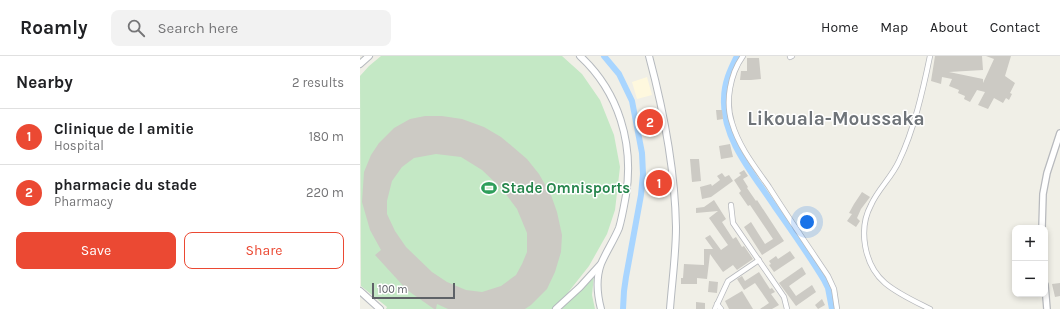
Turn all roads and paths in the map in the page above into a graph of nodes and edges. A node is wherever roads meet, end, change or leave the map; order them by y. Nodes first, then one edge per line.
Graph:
1 (360, 56) edge
2 (369, 56) edge
3 (580, 56) edge
4 (649, 56) edge
5 (743, 56) edge
6 (930, 56) edge
7 (360, 64) edge
8 (1060, 133) edge
9 (731, 205) dead end
10 (1042, 225) edge
11 (758, 260) junction
12 (601, 264) junction
13 (360, 292) edge
14 (1046, 297) edge
15 (717, 304) junction
16 (380, 309) edge
17 (556, 309) edge
18 (601, 309) edge
19 (670, 309) edge
20 (715, 309) edge
21 (721, 309) edge
22 (787, 309) edge
23 (837, 309) edge
24 (930, 309) edge
25 (1048, 309) edge

1 - 7 main road
2 - 7 main road
3 - 12 main road
4 - 19 main road
5 - 23 street
6 - 24 street
8 - 10 street
9 - 11 street
11 - 15 street
11 - 22 street
12 - 17 main road
12 - 18 main road
13 - 16 main road
14 - 25 street
15 - 20 street
15 - 21 street

